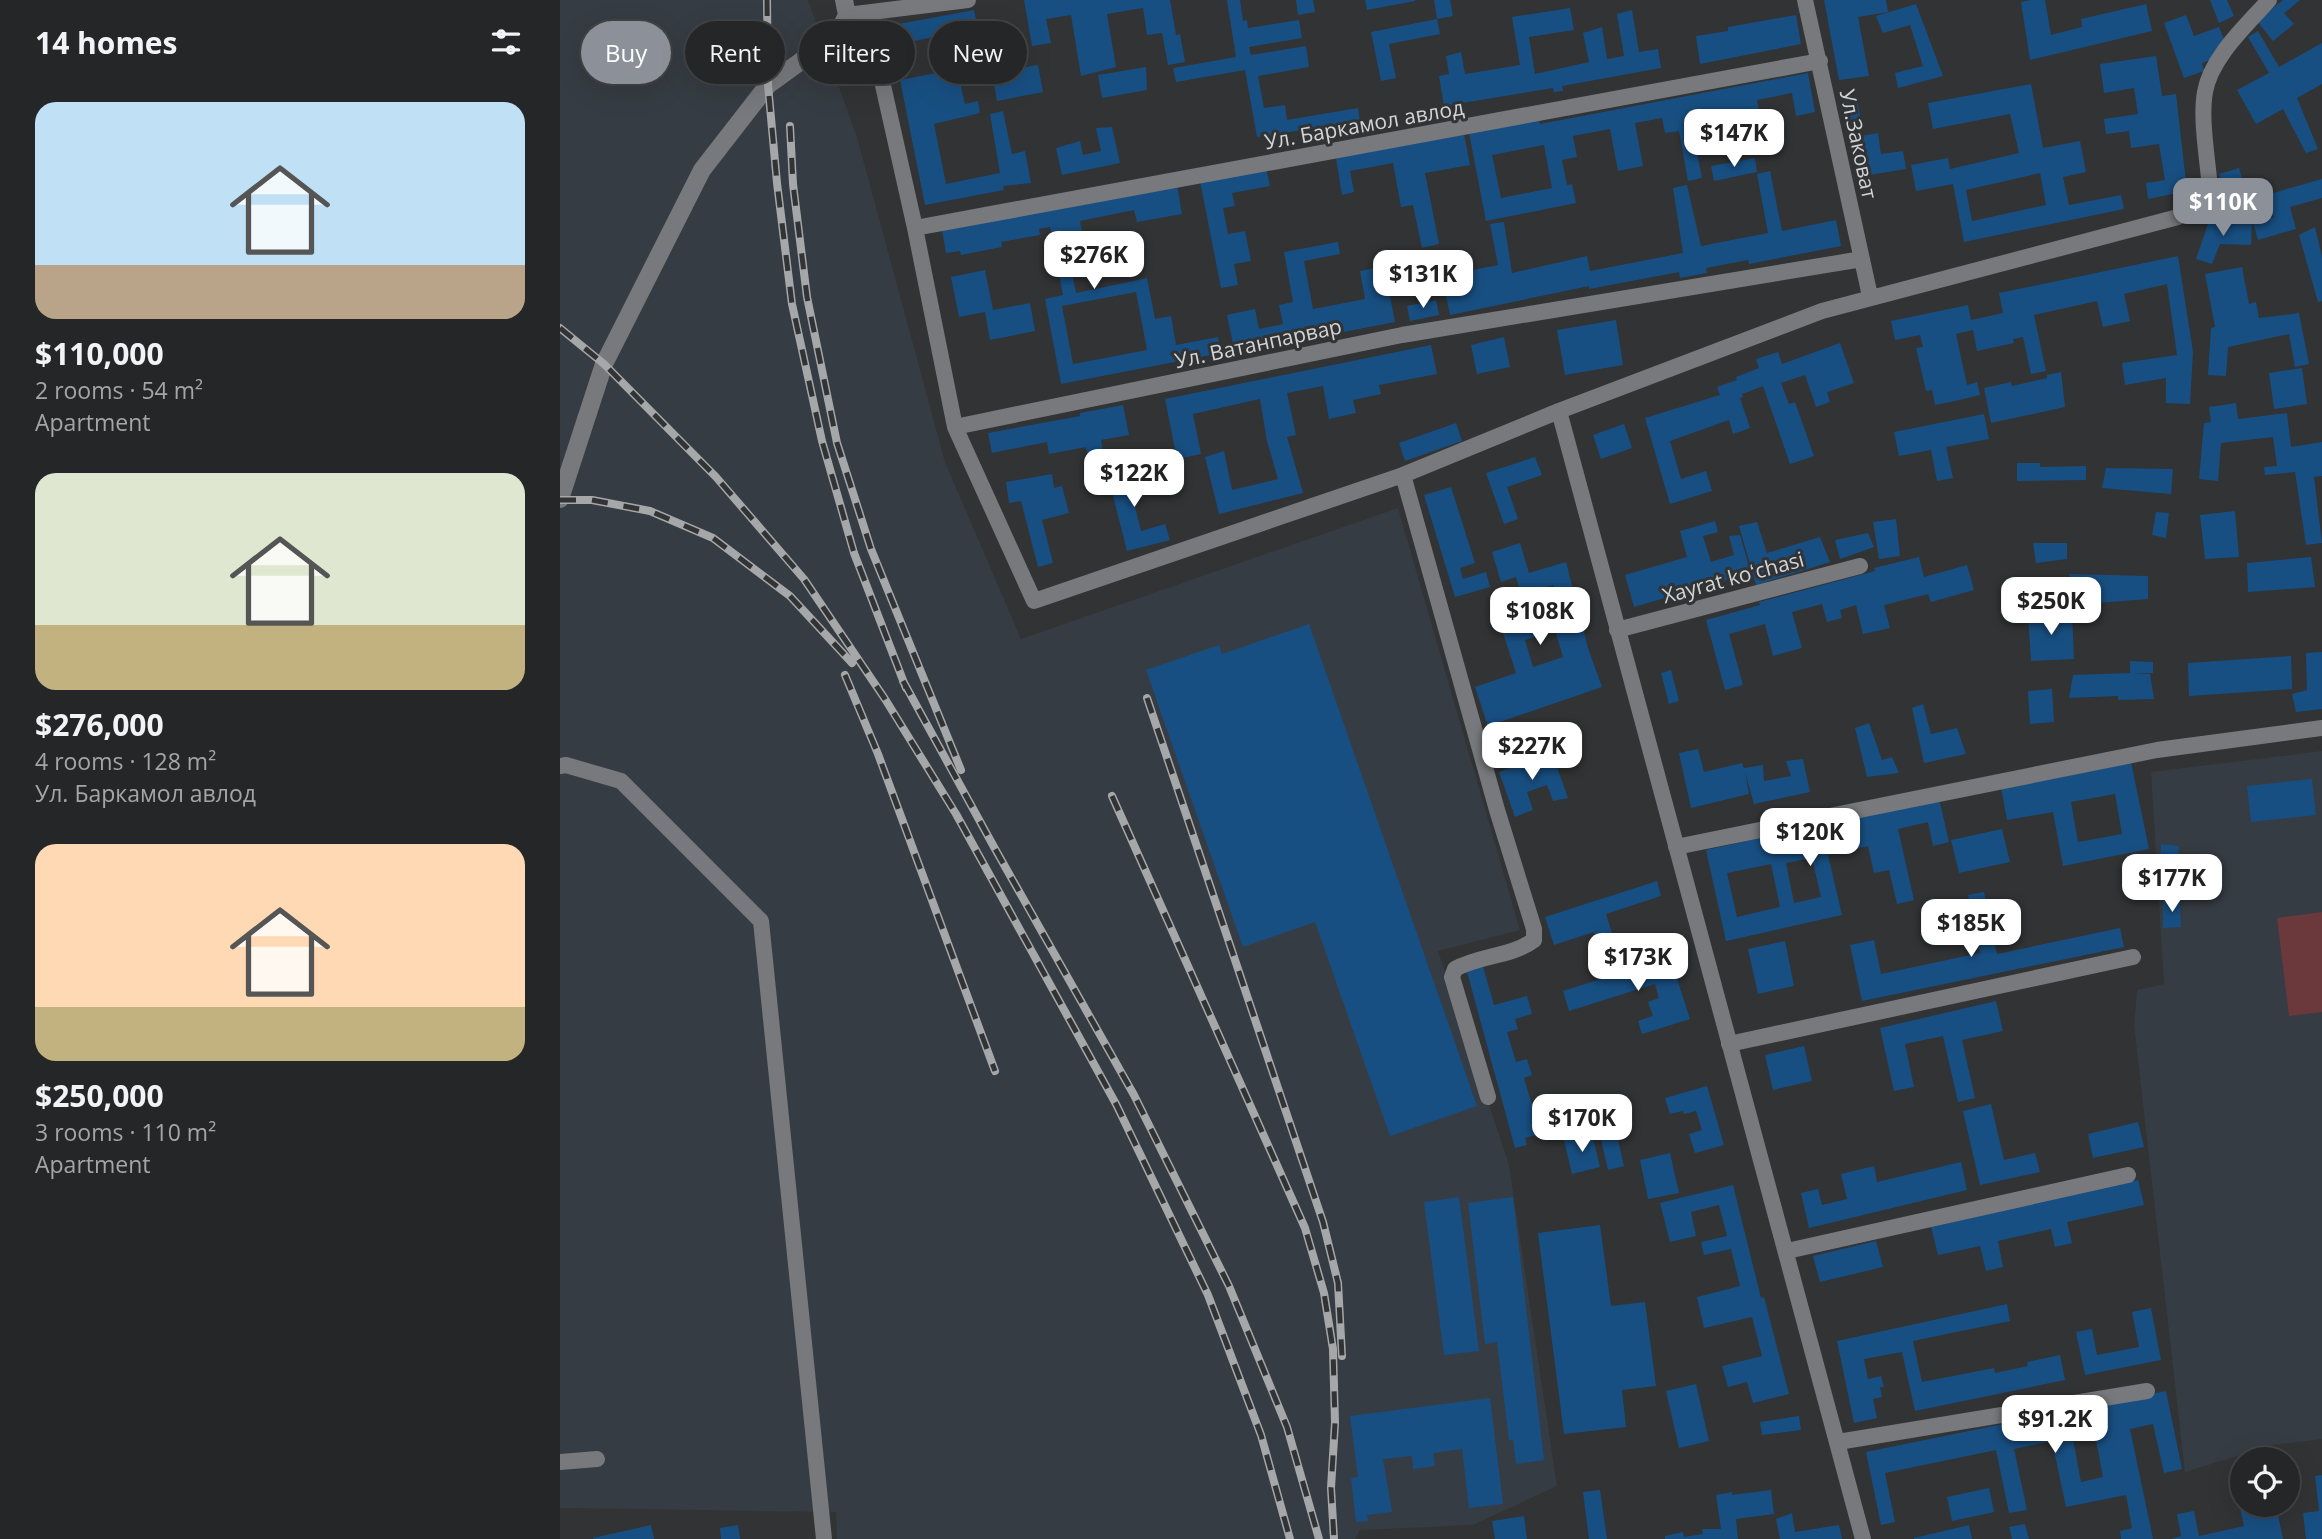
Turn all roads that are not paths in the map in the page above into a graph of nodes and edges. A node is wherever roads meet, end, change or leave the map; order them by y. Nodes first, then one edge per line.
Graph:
1 (968, 0) edge
2 (1805, 0) edge
3 (2269, 0) edge
4 (846, 8) edge
5 (1820, 61) junction
6 (915, 228) junction
7 (1862, 259) junction
8 (1870, 296) junction
9 (1559, 411) junction
10 (954, 427) junction
11 (1403, 475) junction
12 (560, 499) edge
13 (1860, 566) dead end
14 (1617, 629) junction
15 (2322, 728) edge
16 (560, 766) edge
17 (1676, 847) junction
18 (2133, 957) dead end
19 (1729, 1044) junction
20 (1488, 1097) dead end
21 (2128, 1175) dead end
22 (1787, 1251) junction
23 (2147, 1391) dead end
24 (1838, 1442) junction
25 (597, 1459) dead end
26 (560, 1462) edge
27 (824, 1539) edge
28 (1863, 1539) edge

1 - 4 street
2 - 5 street, Ул.Заковат
3 - 8 street
4 - 6 street
4 - 12 street
5 - 6 street, Ул. Баркамол авлод
5 - 7 street, Ул.Заковат
6 - 10 street
7 - 8 street, Ул.Заковат
7 - 10 street, Ул. Ватанпарвар
8 - 9 street
9 - 11 street
9 - 14 street
10 - 11 street
11 - 20 street
13 - 14 street, Xayrat koʻchasi
14 - 17 street
15 - 17 street
16 - 27 street
17 - 19 street
18 - 19 street
19 - 22 street
21 - 22 street
22 - 24 street
23 - 24 street
24 - 28 street
25 - 26 street

